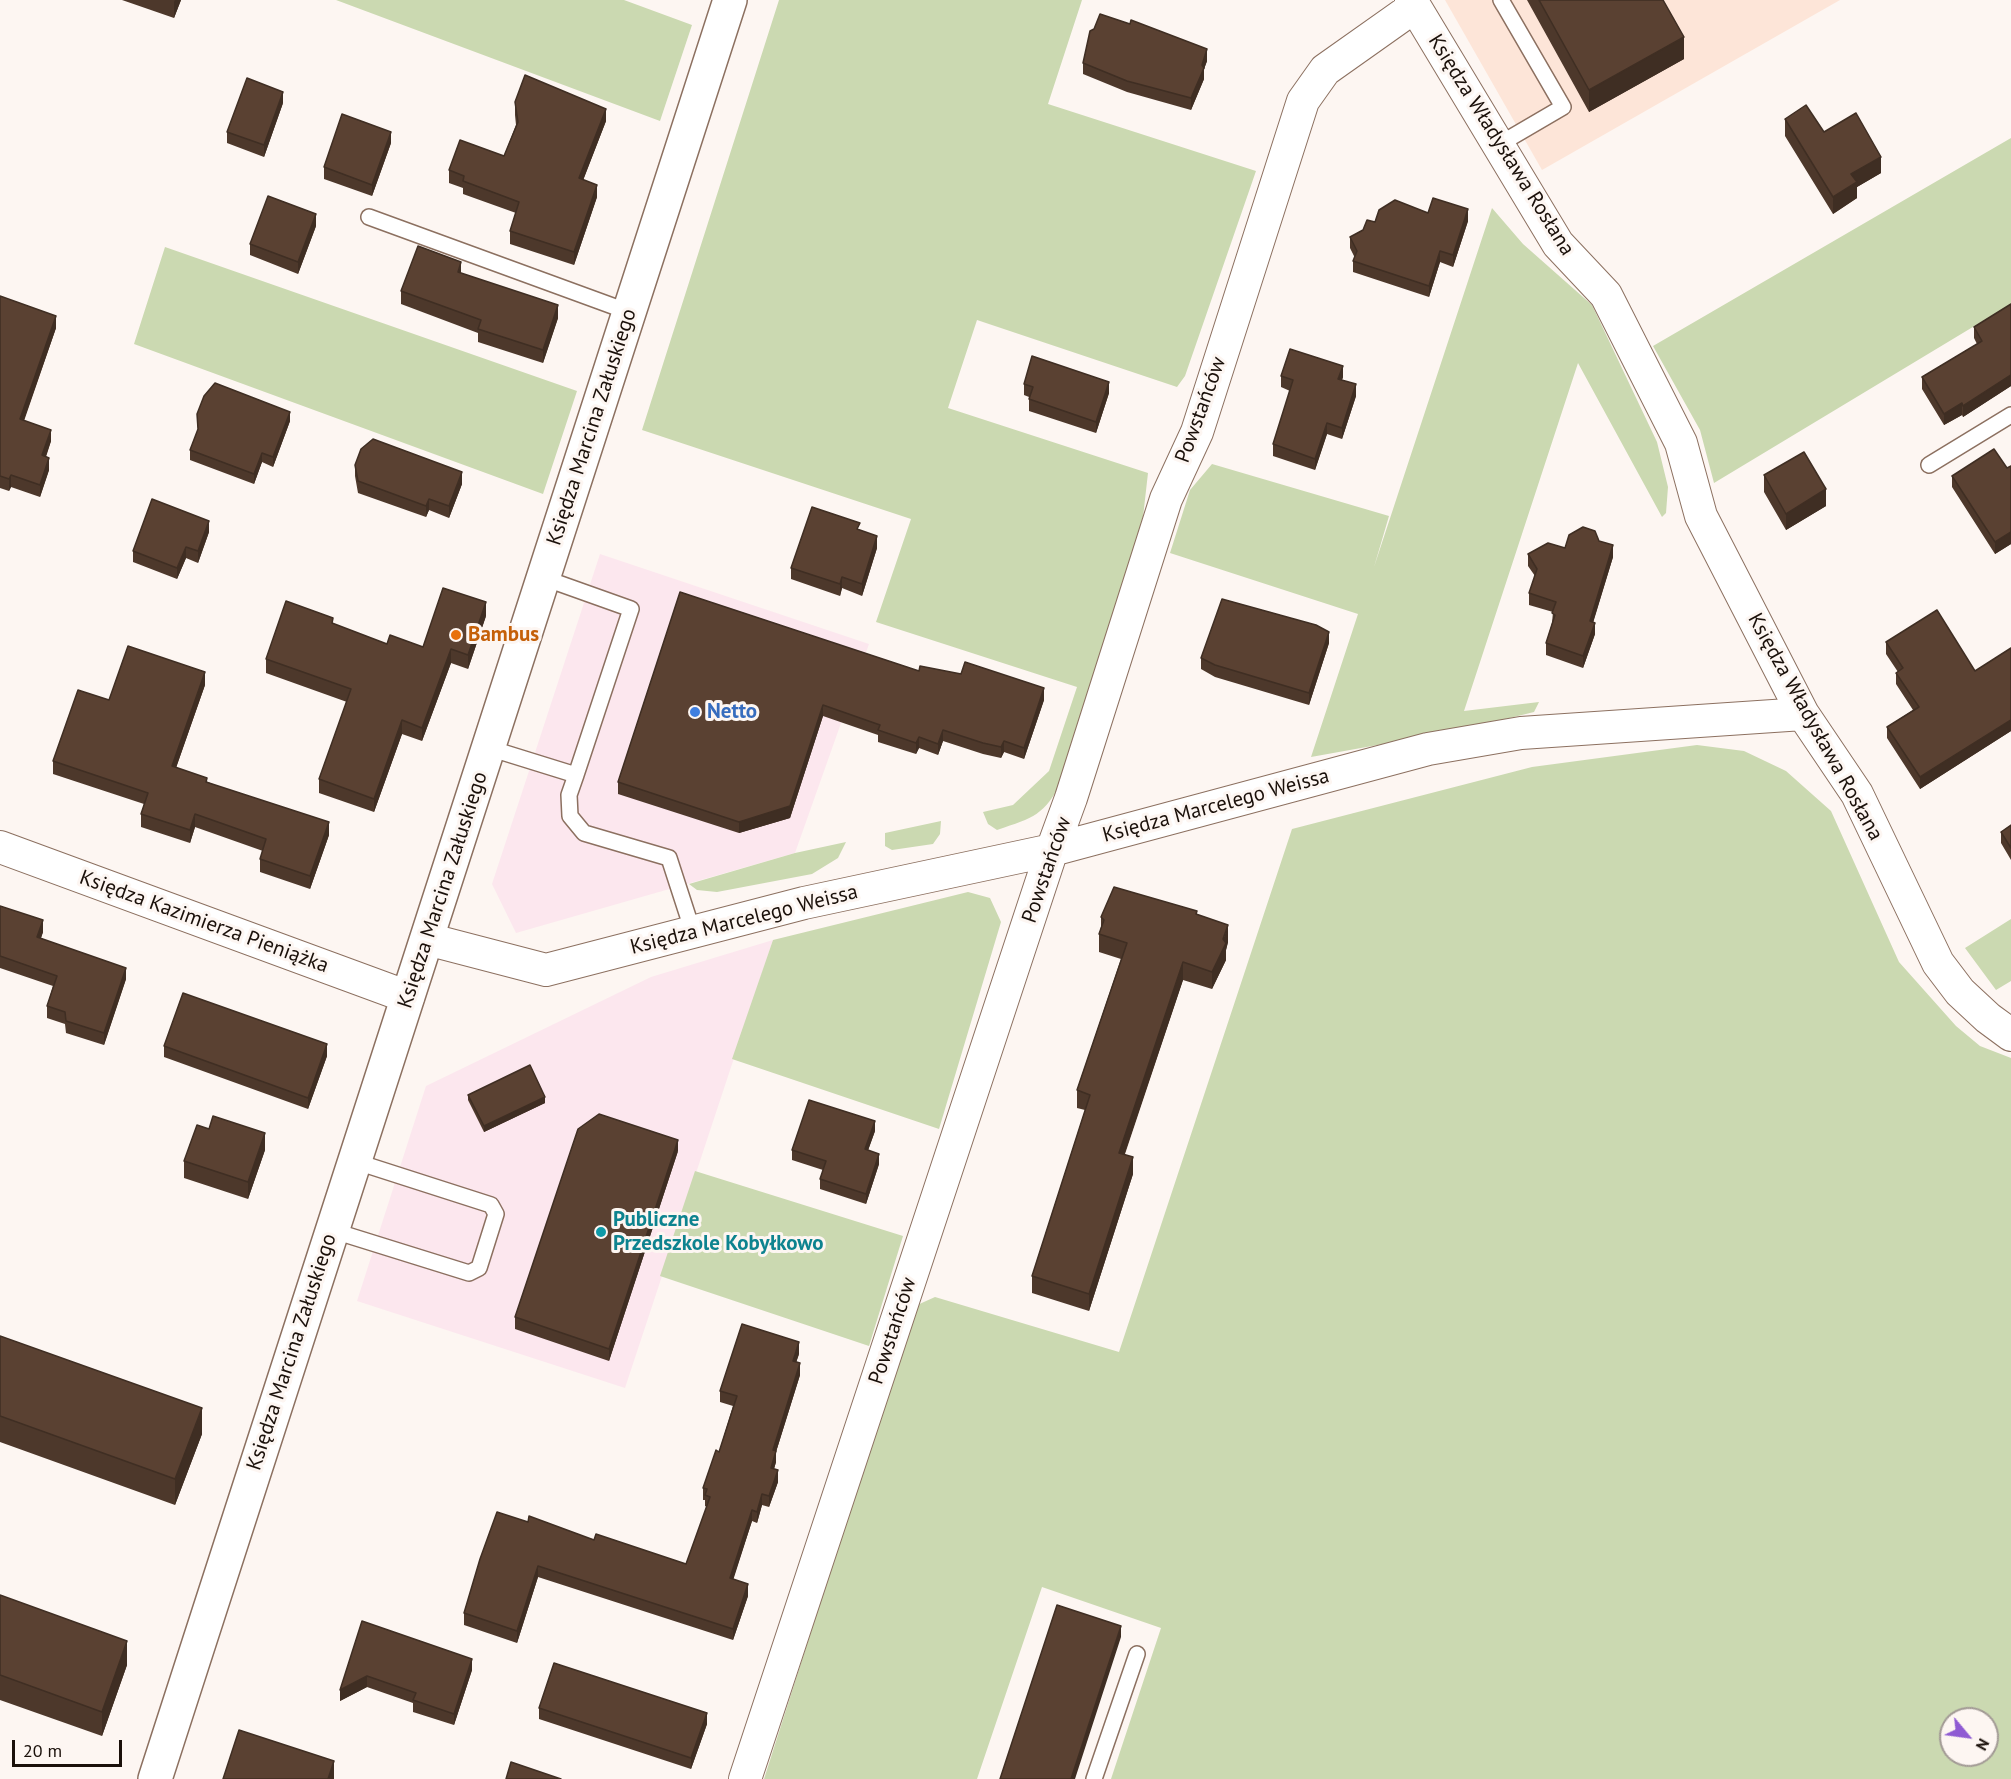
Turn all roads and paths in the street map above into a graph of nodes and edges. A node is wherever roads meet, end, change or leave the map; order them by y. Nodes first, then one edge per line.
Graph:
1 (730, 0) edge
2 (1501, 0) edge
3 (1413, 4) edge
4 (1498, 145) junction
5 (369, 217) dead end
6 (629, 312) junction
7 (2011, 415) edge
8 (1929, 465) dead end
9 (544, 578) junction
10 (1803, 714) junction
11 (489, 748) junction
12 (576, 776) junction
13 (0, 847) edge
14 (1052, 850) junction
15 (693, 932) junction
16 (427, 939) junction
17 (408, 997) junction
18 (2011, 1035) edge
19 (354, 1161) junction
20 (331, 1230) junction
21 (1137, 1654) dead end
22 (155, 1779) edge
23 (745, 1779) edge
24 (1094, 1779) edge

1 - 6 street, Księdza Marcina Załuskiego
2 - 4 lane
3 - 4 street, Księdza Władysława Rosłana
3 - 14 street, Powstańców
4 - 10 street, Księdza Władysława Rosłana
5 - 6 lane
6 - 9 street, Księdza Marcina Załuskiego
7 - 8 lane
9 - 11 street, Księdza Marcina Załuskiego
9 - 12 lane
10 - 14 street, Księdza Marcelego Weissa
10 - 18 street, Księdza Władysława Rosłana
11 - 12 lane
11 - 16 street, Księdza Marcina Załuskiego
12 - 15 lane
13 - 17 street, Księdza Kazimierza Pieniążka
14 - 15 street, Księdza Marcelego Weissa
14 - 23 street, Powstańców
15 - 16 street, Księdza Marcelego Weissa
16 - 17 street, Księdza Marcina Załuskiego
17 - 19 street, Księdza Marcina Załuskiego
19 - 20 street, Księdza Marcina Załuskiego
19 - 20 lane
20 - 22 street, Księdza Marcina Załuskiego
21 - 24 lane

